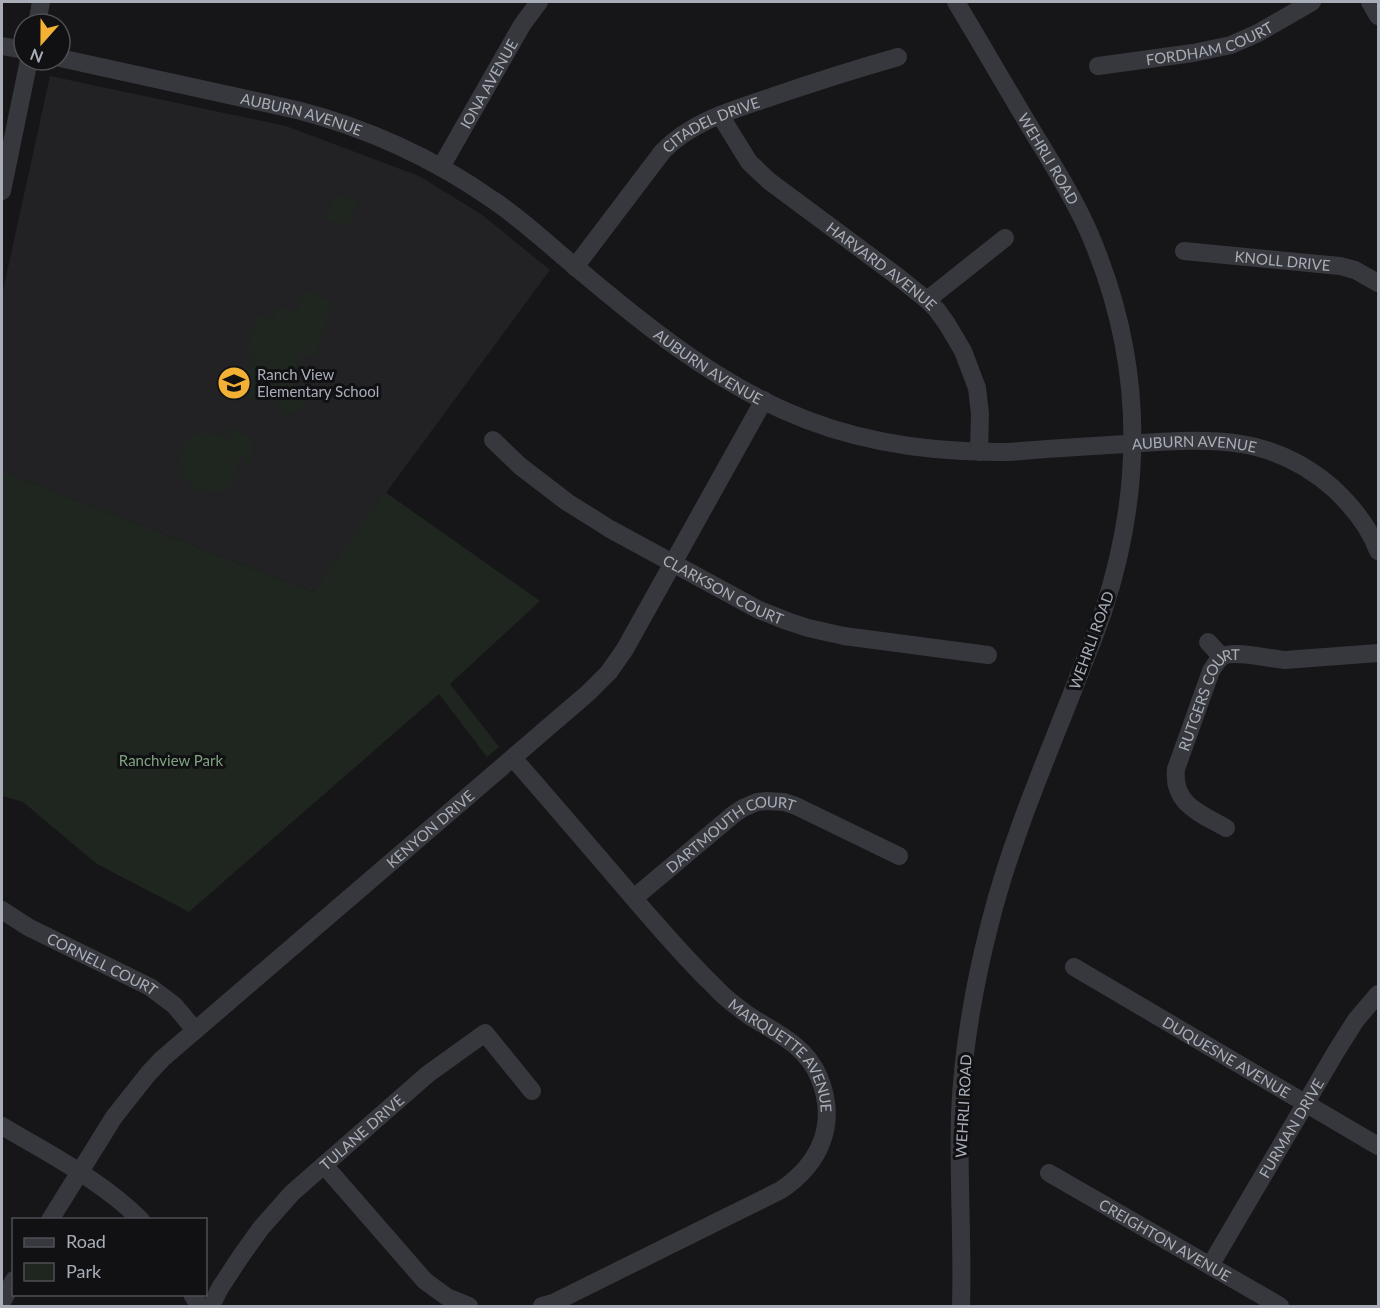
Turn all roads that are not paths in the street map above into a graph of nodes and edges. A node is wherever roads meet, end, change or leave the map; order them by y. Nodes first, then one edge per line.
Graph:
1 (956, 2) edge
2 (1312, 2) edge
3 (1370, 2) edge
4 (532, 4) edge
5 (1378, 16) edge
6 (898, 57) dead end
7 (72, 61) edge
8 (1098, 66) dead end
9 (27, 72) edge
10 (720, 115) junction
11 (441, 167) junction
12 (2, 191) edge
13 (1005, 238) dead end
14 (1184, 252) dead end
15 (575, 267) junction
16 (1378, 282) edge
17 (927, 300) junction
18 (764, 400) junction
19 (493, 440) dead end
20 (1132, 444) junction
21 (979, 452) junction
22 (1378, 551) edge
23 (674, 564) junction
24 (1208, 642) dead end
25 (1378, 653) edge
26 (988, 655) dead end
27 (1222, 657) junction
28 (513, 758) junction
29 (1226, 828) dead end
30 (899, 856) dead end
31 (634, 898) junction
32 (2, 910) edge
33 (1074, 967) dead end
34 (1378, 994) edge
35 (195, 1030) junction
36 (532, 1091) dead end
37 (1305, 1103) junction
38 (2, 1126) edge
39 (1378, 1146) edge
40 (324, 1165) junction
41 (79, 1172) junction
42 (1049, 1173) dead end
43 (52, 1218) edge
44 (139, 1218) edge
45 (1210, 1266) junction
46 (12, 1284) edge
47 (2, 1302) edge
48 (211, 1306) edge
49 (469, 1306) edge
50 (542, 1306) edge
51 (961, 1306) edge
52 (1280, 1306) edge

1 - 20 street, WEHRLI ROAD
2 - 8 street, FORDHAM COURT
3 - 5 street
4 - 11 street, IONA AVENUE
6 - 10 street, CITADEL DRIVE
7 - 11 street, AUBURN AVENUE
9 - 12 street
10 - 15 street, CITADEL DRIVE
10 - 17 street, HARVARD AVENUE
11 - 15 street, AUBURN AVENUE
13 - 17 street
14 - 16 street, KNOLL DRIVE
15 - 18 street, AUBURN AVENUE
17 - 21 street, HARVARD AVENUE
18 - 21 street, AUBURN AVENUE
18 - 23 street, KENYON DRIVE
19 - 23 street, CLARKSON COURT
20 - 21 street, AUBURN AVENUE
20 - 22 street, AUBURN AVENUE
20 - 51 street, WEHRLI ROAD
23 - 26 street, CLARKSON COURT
23 - 28 street, KENYON DRIVE
24 - 27 street
25 - 27 street, RUTGERS COURT
27 - 29 street, RUTGERS COURT
28 - 31 street, MARQUETTE AVENUE
28 - 35 street, KENYON DRIVE
30 - 31 street, DARTMOUTH COURT
31 - 50 street, MARQUETTE AVENUE
32 - 35 street, CORNELL COURT
33 - 37 street, DUQUESNE AVENUE
34 - 37 street, FURMAN DRIVE
35 - 41 street, KENYON DRIVE
36 - 40 street, TULANE DRIVE
37 - 39 street, DUQUESNE AVENUE
37 - 45 street, FURMAN DRIVE
38 - 41 street
40 - 48 street, TULANE DRIVE
40 - 49 street
41 - 43 street, KENYON DRIVE
41 - 44 street
42 - 45 street, CREIGHTON AVENUE
45 - 52 street, CREIGHTON AVENUE
46 - 47 street

